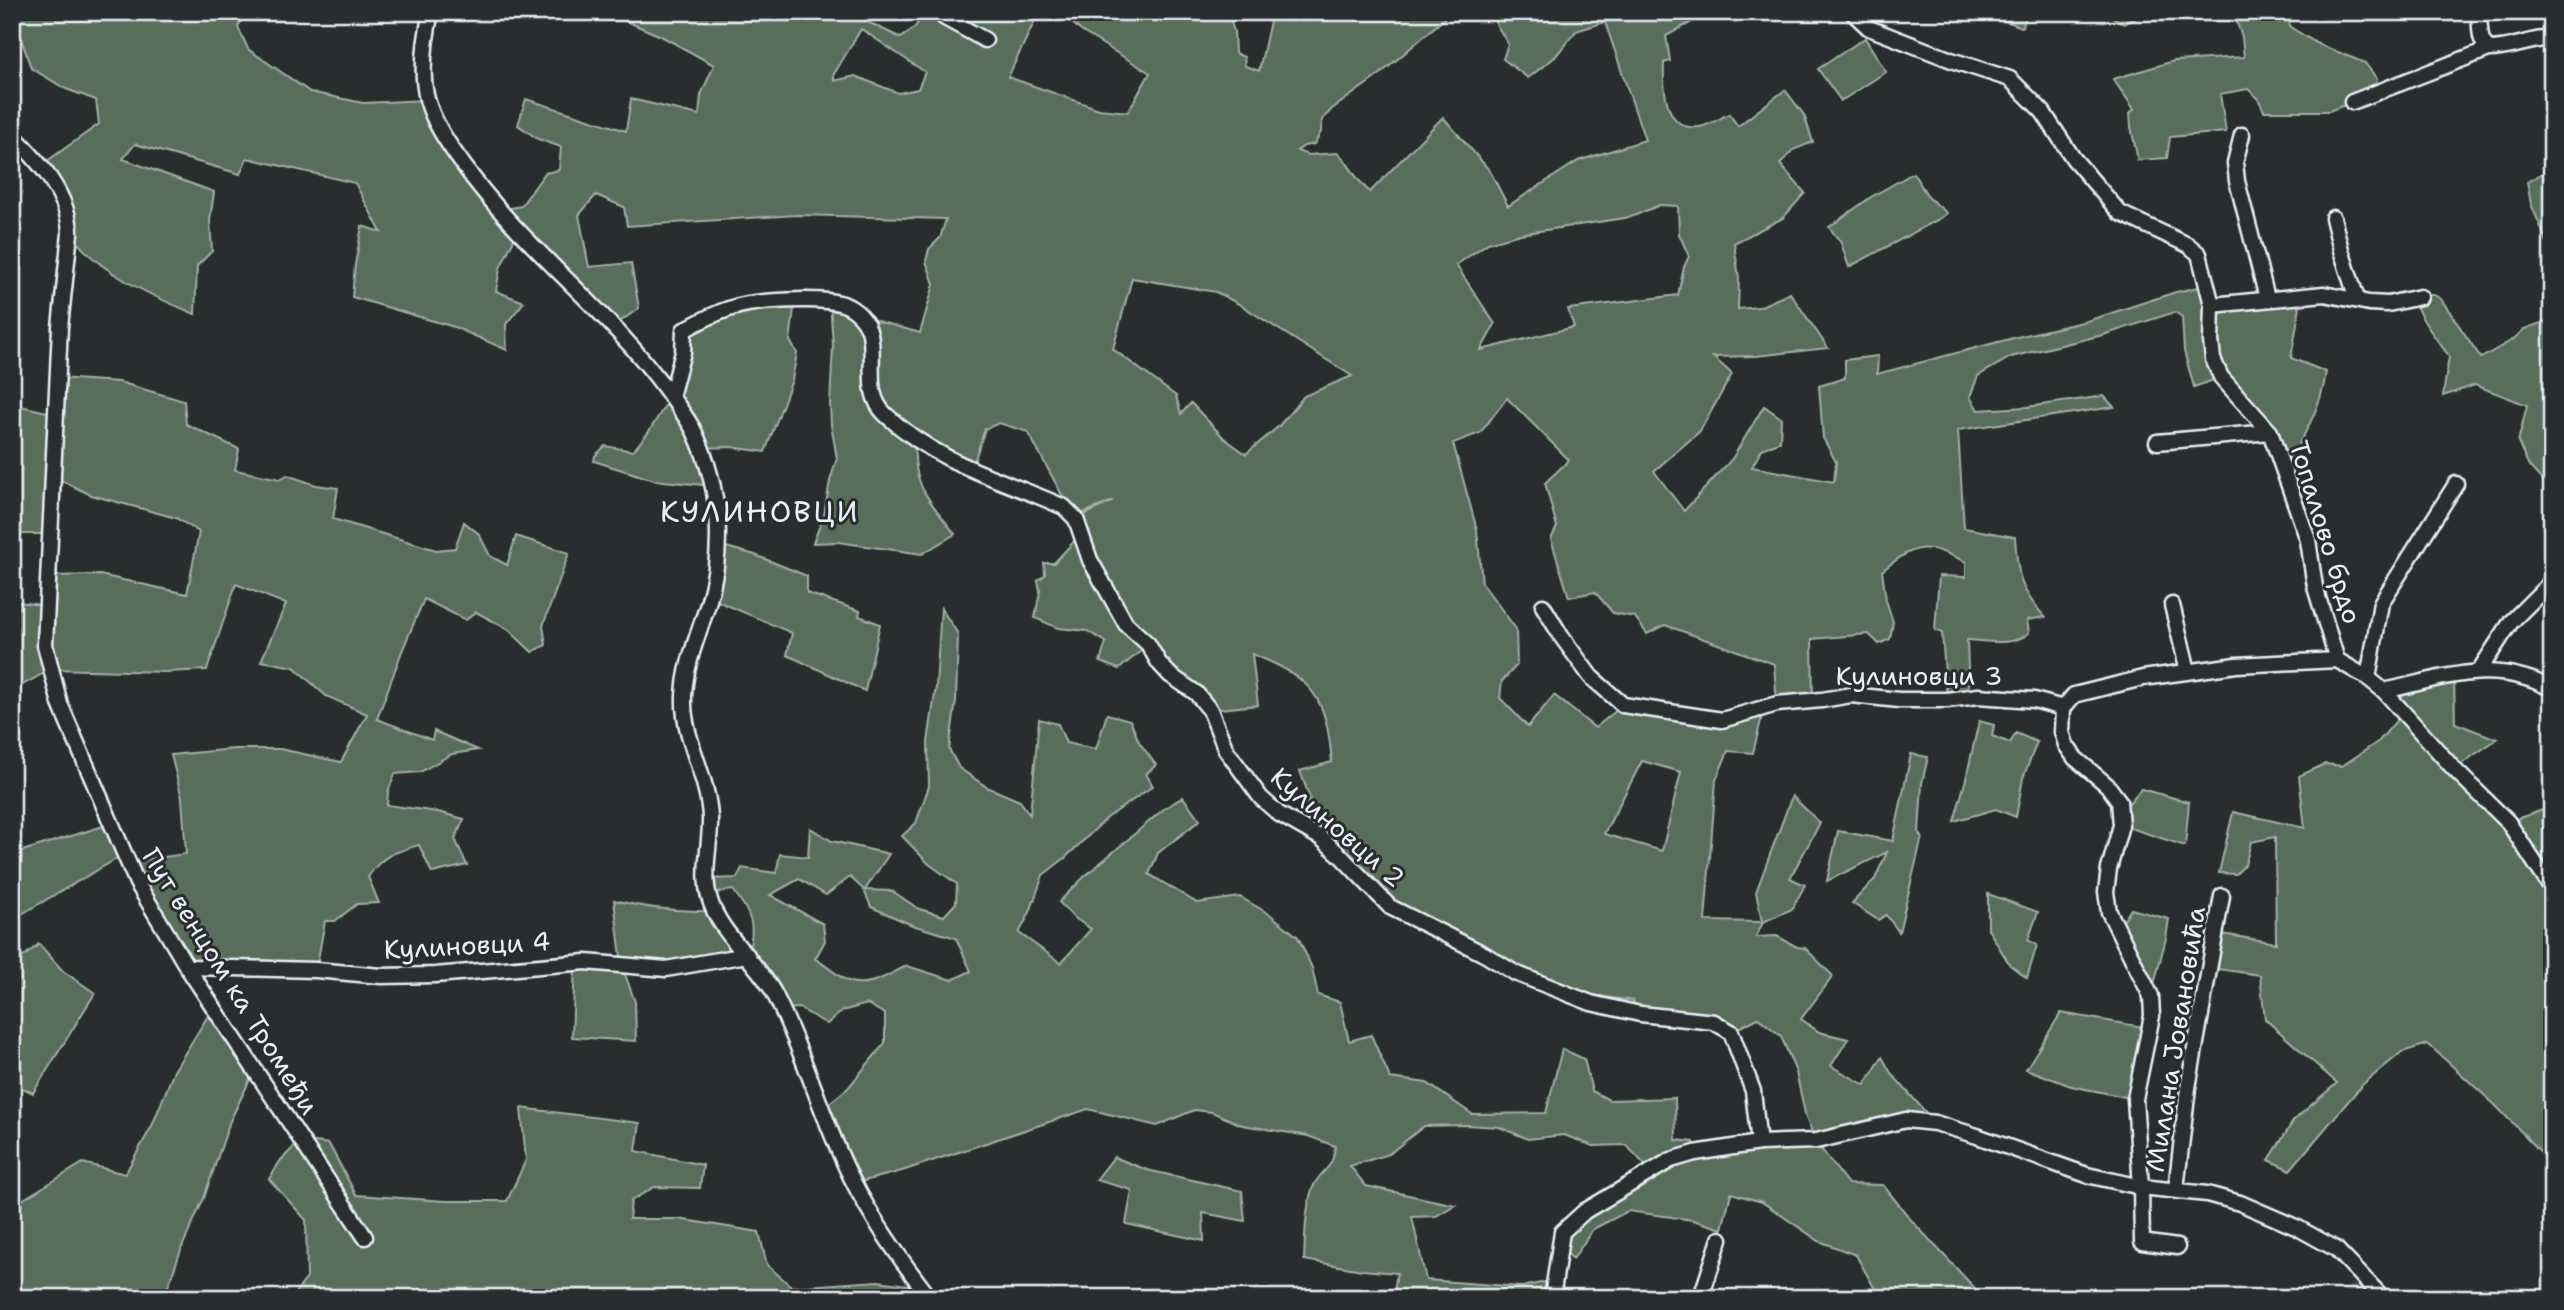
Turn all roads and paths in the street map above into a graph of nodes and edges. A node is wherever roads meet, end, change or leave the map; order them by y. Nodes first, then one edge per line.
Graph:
1 (431, 12) edge
2 (938, 12) edge
3 (1852, 12) edge
4 (2477, 12) edge
5 (2552, 38) edge
6 (985, 40) dead end
7 (2489, 49) junction
8 (2352, 102) dead end
9 (12, 134) edge
10 (2242, 135) dead end
11 (2333, 218) dead end
12 (2420, 297) dead end
13 (2267, 298) junction
14 (2357, 299) junction
15 (2212, 305) junction
16 (671, 397) junction
17 (2270, 432) junction
18 (2157, 442) dead end
19 (2456, 484) dead end
20 (2552, 582) edge
21 (2172, 605) dead end
22 (1543, 606) dead end
23 (2337, 660) junction
24 (2188, 671) junction
25 (2479, 671) junction
26 (2368, 678) junction
27 (2552, 689) edge
28 (2384, 691) junction
29 (2063, 708) junction
30 (2552, 888) edge
31 (2222, 896) dead end
32 (747, 955) junction
33 (187, 967) junction
34 (1759, 1143) junction
35 (2141, 1187) junction
36 (2176, 1189) junction
37 (365, 1237) dead end
38 (1720, 1239) dead end
39 (2177, 1247) dead end
40 (930, 1298) edge
41 (1552, 1298) edge
42 (1699, 1298) edge
43 (2383, 1298) edge

1 - 16 street
2 - 6 street
3 - 15 street, Топалово брдо
4 - 7 street
5 - 7 street
7 - 8 street
9 - 33 street, Пут венцом ка Тромеђи
10 - 13 street
11 - 14 street
12 - 14 street
13 - 14 street
13 - 15 street
15 - 17 street, Топалово брдо
16 - 32 street
16 - 34 street, Кулиновци 2
17 - 18 street
17 - 23 street, Топалово брдо
19 - 26 street, Топалово брдо
20 - 25 street
21 - 24 street
22 - 29 street, Кулиновци 3
23 - 24 street
23 - 26 street, Топалово брдо
24 - 29 street
25 - 27 street
25 - 28 street
26 - 28 street, Топалово брдо
28 - 30 street, Топалово брдо
29 - 35 street, Милана Јовановића
31 - 36 street, Милана Јовановића
32 - 33 street, Кулиновци 4
32 - 40 street
33 - 37 street, Пут венцом ка Тромеђи
34 - 35 street, Милана Јовановића
34 - 41 street, Милана Јовановића
35 - 36 street, Милана Јовановића
35 - 39 street
36 - 43 street, Милана Јовановића
38 - 42 street

